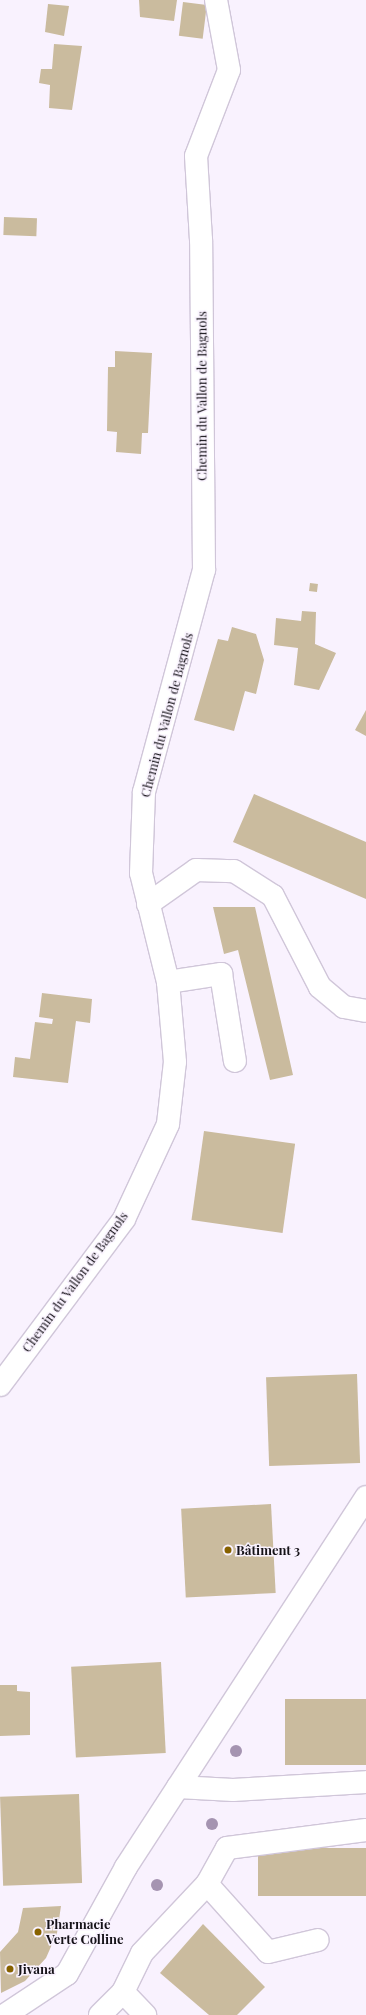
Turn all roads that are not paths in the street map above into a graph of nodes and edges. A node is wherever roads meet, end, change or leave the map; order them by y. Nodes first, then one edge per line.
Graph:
1 (216, 0) edge
2 (148, 904) junction
3 (168, 982) junction
4 (366, 1011) edge
5 (235, 1061) dead end
6 (0, 1385) edge
7 (366, 1497) edge
8 (366, 1782) edge
9 (178, 1787) junction
10 (366, 1830) edge
11 (207, 1884) junction
12 (318, 1940) dead end
13 (124, 1992) junction
14 (5, 2015) edge
15 (100, 2015) edge
16 (145, 2015) edge

1 - 2 street, Chemin du Vallon de Bagnols
2 - 3 street, Chemin du Vallon de Bagnols
2 - 4 street
3 - 5 street
3 - 6 street, Chemin du Vallon de Bagnols
7 - 9 street
8 - 9 street
9 - 14 street
10 - 11 street
11 - 12 street
11 - 13 street
13 - 15 street
13 - 16 street

